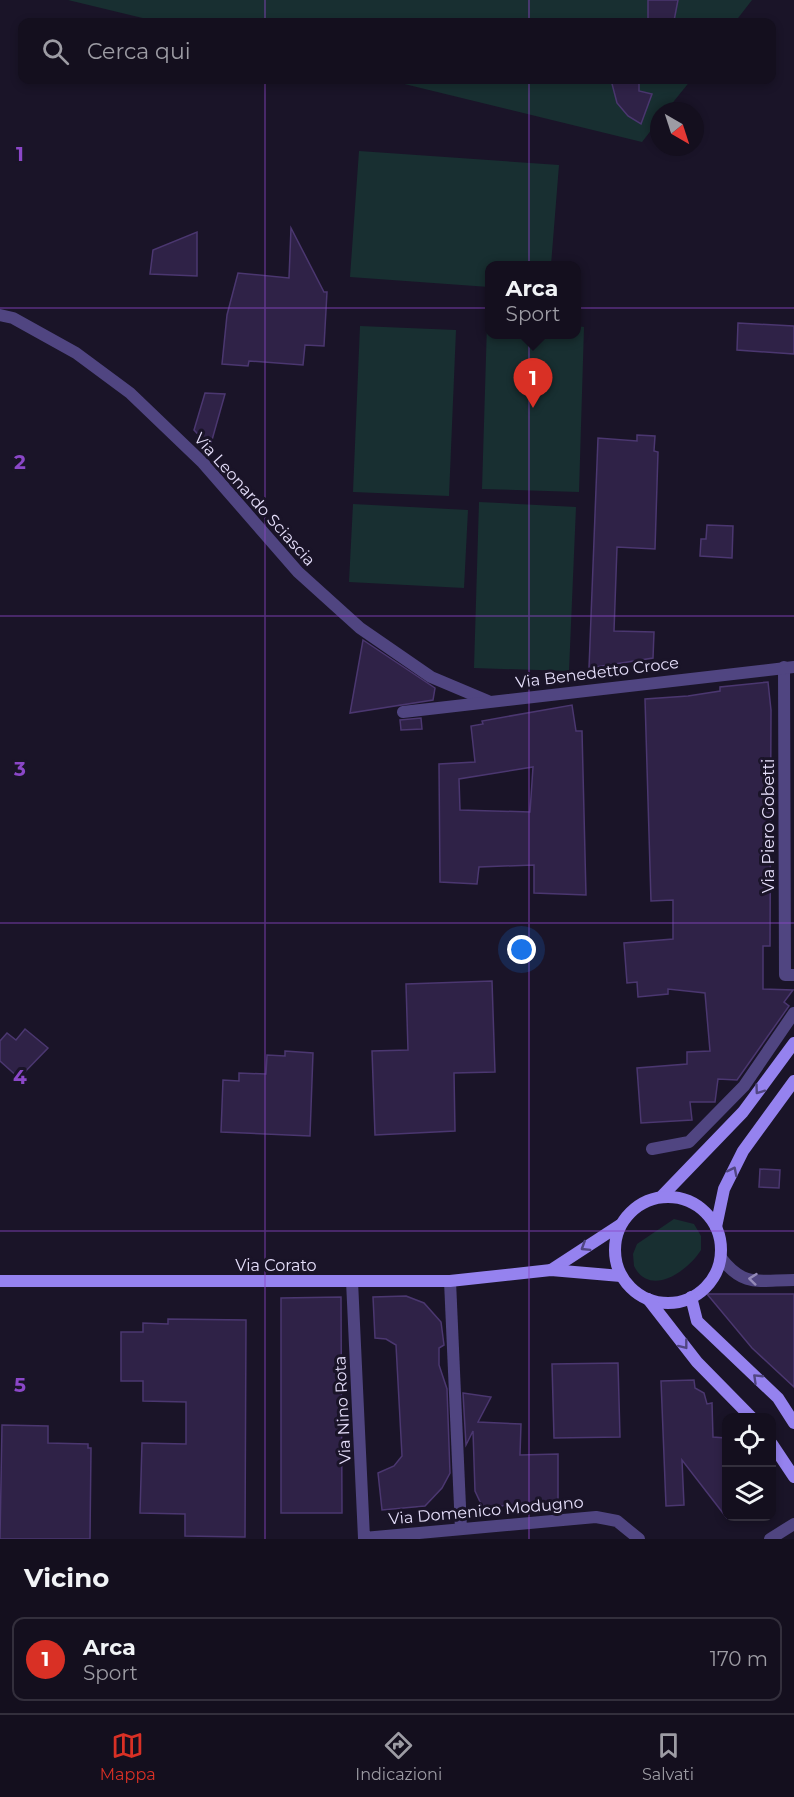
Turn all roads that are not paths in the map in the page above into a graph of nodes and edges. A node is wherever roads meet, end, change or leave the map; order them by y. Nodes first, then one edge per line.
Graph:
1 (0, 315) edge
2 (789, 667) edge
3 (488, 701) junction
4 (403, 712) dead end
5 (794, 975) edge
6 (794, 1013) edge
7 (794, 1042) edge
8 (794, 1081) edge
9 (652, 1149) dead end
10 (662, 1196) junction
11 (620, 1226) junction
12 (716, 1227) junction
13 (721, 1258) junction
14 (551, 1269) junction
15 (621, 1276) junction
16 (794, 1280) edge
17 (0, 1281) edge
18 (352, 1281) junction
19 (450, 1281) junction
20 (691, 1298) junction
21 (648, 1299) junction
22 (747, 1413) edge
23 (794, 1423) edge
24 (776, 1451) edge
25 (794, 1477) edge
26 (794, 1524) edge
27 (461, 1529) junction
28 (364, 1538) edge
29 (639, 1539) edge
30 (770, 1539) edge

1 - 3 street, Via Leonardo Sciascia
2 - 3 street, Via Benedetto Croce
2 - 5 street, Via Piero Gobetti
3 - 4 street, Via Benedetto Croce
6 - 9 street
7 -> 10 main road
12 -> 8 main road
10 - 11 main road, Via Corato
10 - 12 main road
11 -> 14 main road, Via Corato
11 - 15 main road
12 - 13 main road
16 -> 13 street
13 - 20 main road
14 - 15 main road, Via Corato
14 - 19 main road, Via Corato
15 - 21 main road
17 - 18 main road, Via Corato
18 - 19 main road, Via Corato
18 - 28 street, Via Nino Rota
19 - 27 street
20 - 21 main road
23 -> 20 main road
21 -> 22 main road
24 - 25 main road
26 - 30 street
27 - 28 street, Via Domenico Modugno
27 - 29 street, Via Domenico Modugno

